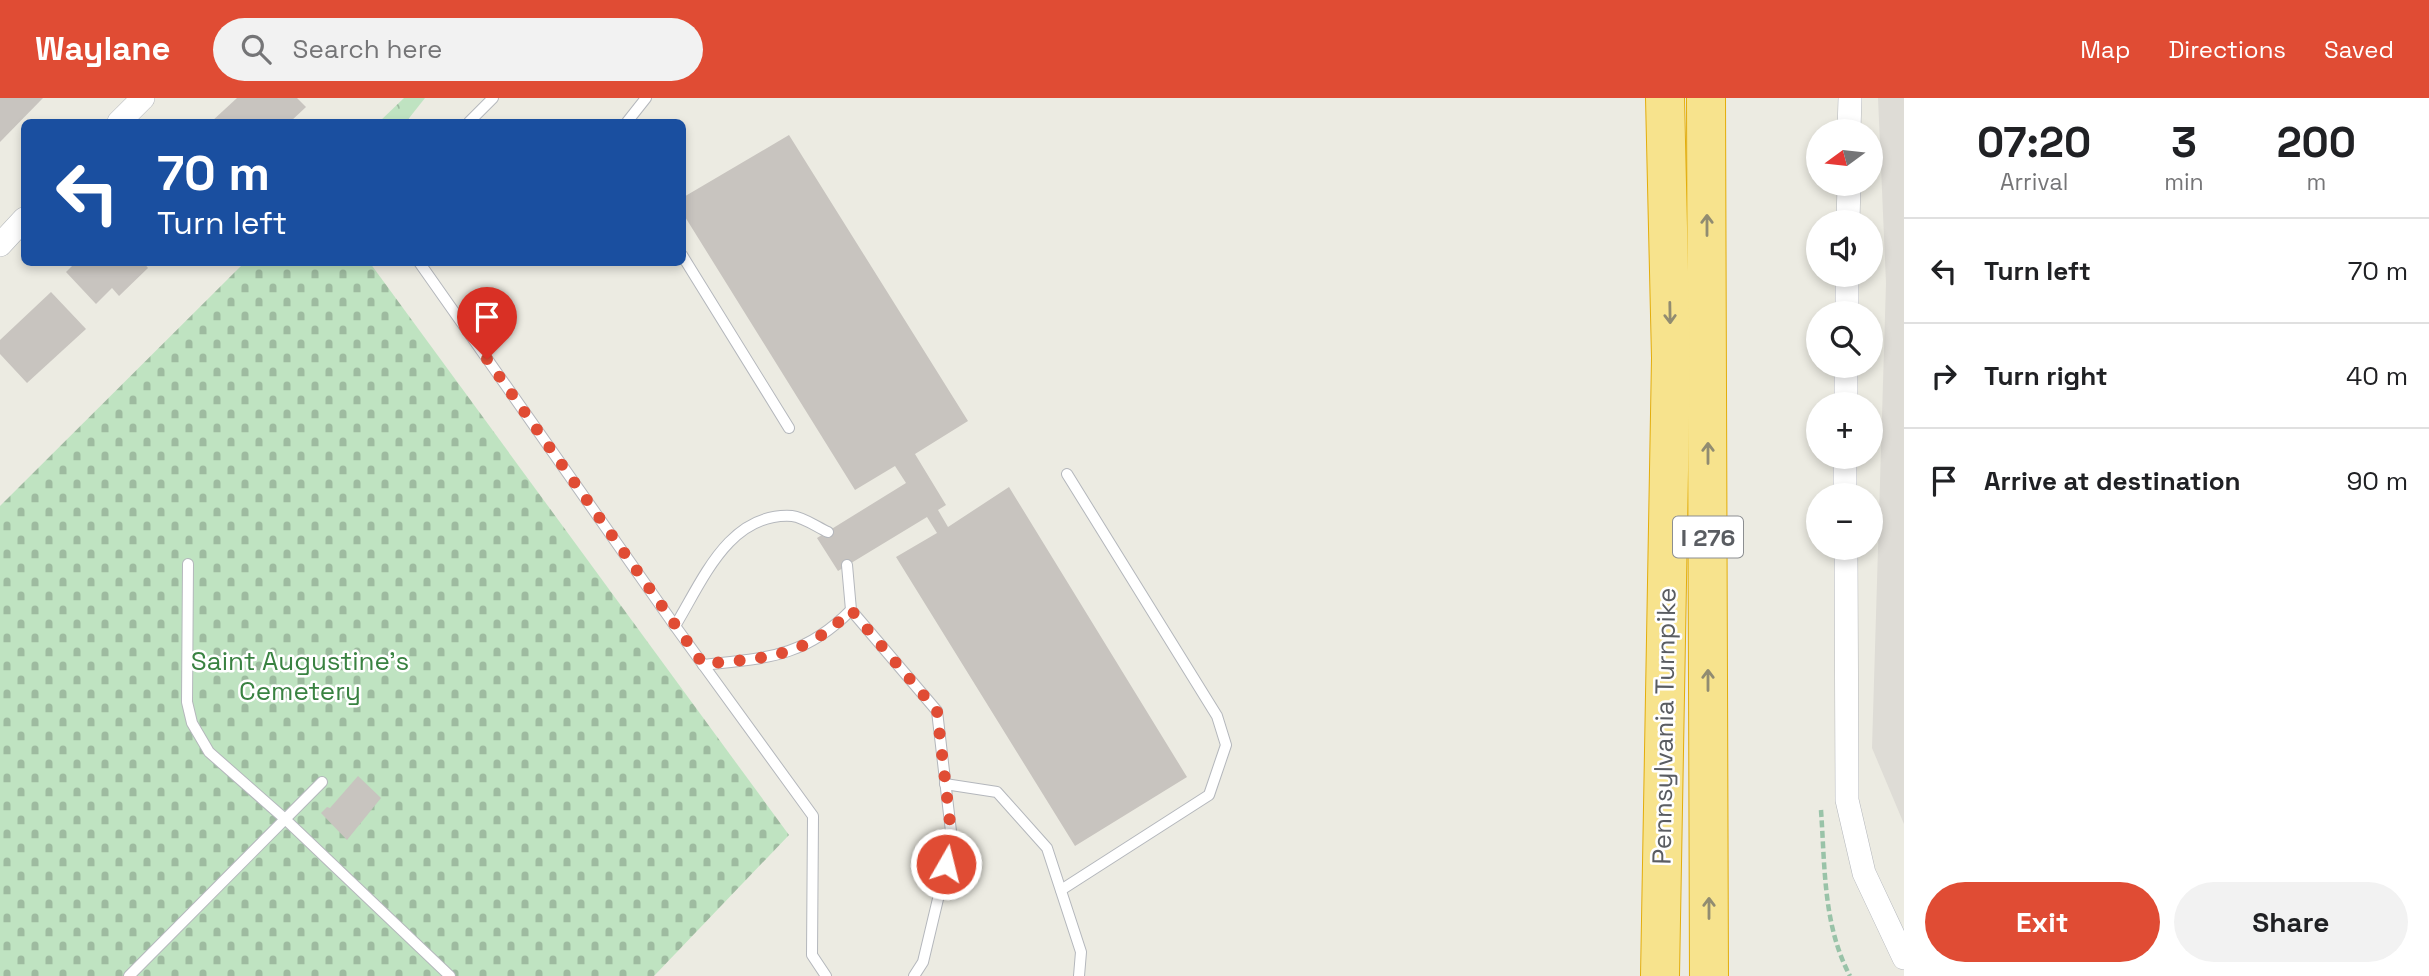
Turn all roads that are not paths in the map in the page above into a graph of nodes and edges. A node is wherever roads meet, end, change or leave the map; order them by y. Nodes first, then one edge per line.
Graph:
1 (144, 98) edge
2 (493, 98) edge
3 (646, 98) edge
4 (1665, 98) edge
5 (1706, 98) edge
6 (1850, 98) edge
7 (122, 119) edge
8 (472, 119) edge
9 (629, 119) edge
10 (1849, 119) edge
11 (21, 222) edge
12 (0, 245) edge
13 (686, 261) edge
14 (422, 266) edge
15 (789, 428) dead end
16 (1067, 474) dead end
17 (828, 531) dead end
18 (1846, 560) edge
19 (188, 564) dead end
20 (848, 565) dead end
21 (851, 610) junction
22 (675, 626) junction
23 (703, 664) junction
24 (322, 782) dead end
25 (945, 784) junction
26 (285, 819) junction
27 (1061, 890) junction
28 (1904, 958) edge
29 (129, 976) edge
30 (450, 976) edge
31 (826, 976) edge
32 (914, 976) edge
33 (1079, 976) edge
34 (1660, 976) edge
35 (1709, 976) edge

1 - 7 street
2 - 8 lane
3 - 9 lane
4 -> 34 highway, Pennsylvania Turnpike / I 276
35 -> 5 highway, Pennsylvania Turnpike / I 276
6 - 10 street
11 - 12 street
13 - 15 lane
14 - 22 lane
16 - 27 lane
17 - 22 lane
18 - 28 street
19 - 26 lane
20 - 21 lane
21 - 23 lane
21 - 25 lane
22 - 23 lane
23 - 31 lane
24 - 26 lane
25 - 27 lane
25 - 32 lane
26 - 29 lane
26 - 30 lane
27 - 33 lane

